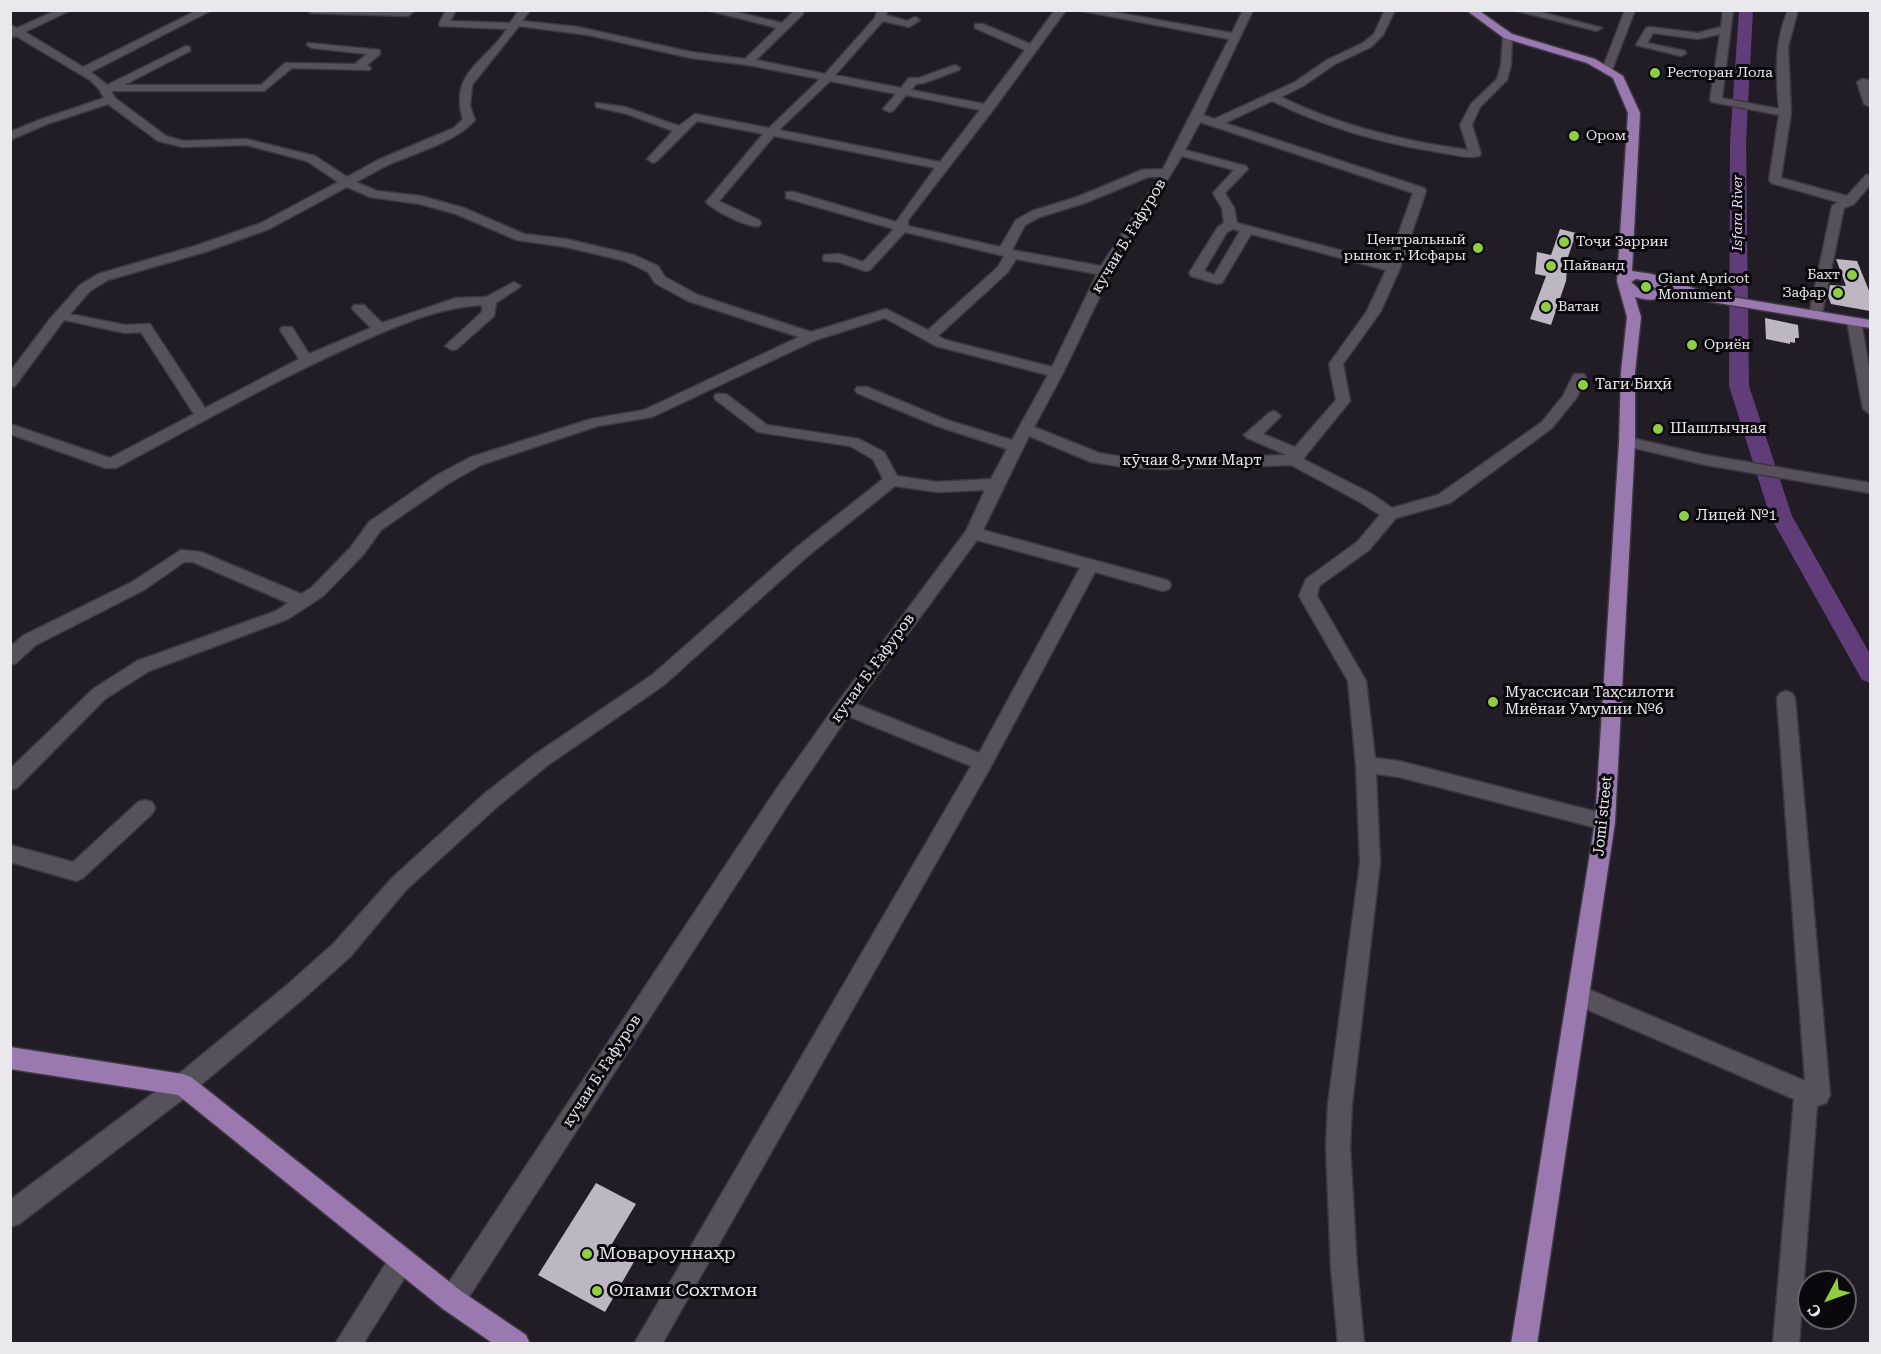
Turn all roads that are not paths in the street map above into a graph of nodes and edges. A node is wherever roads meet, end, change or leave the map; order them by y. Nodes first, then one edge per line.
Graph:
1 (66, 10) edge
2 (207, 10) edge
3 (311, 10) edge
4 (410, 10) edge
5 (451, 10) edge
6 (525, 10) edge
7 (712, 10) edge
8 (1061, 10) edge
9 (1082, 10) edge
10 (1135, 10) edge
11 (1248, 10) edge
12 (1390, 10) edge
13 (1471, 10) edge
14 (1630, 10) edge
15 (1728, 10) edge
16 (1793, 10) edge
17 (1520, 11) edge
18 (799, 12) edge
19 (881, 14) edge
20 (1122, 17) junction
21 (915, 20) dead end
22 (515, 25) junction
23 (783, 26) junction
24 (979, 26) dead end
25 (1597, 28) dead end
26 (1726, 29) junction
27 (12, 32) edge
28 (1508, 36) junction
29 (1236, 37) junction
30 (312, 45) dead end
31 (186, 49) dead end
32 (1032, 49) junction
33 (1681, 53) dead end
34 (748, 62) junction
35 (955, 68) dead end
36 (1607, 70) junction
37 (82, 72) junction
38 (828, 77) junction
39 (1870, 83) edge
40 (104, 88) junction
41 (903, 92) junction
42 (1271, 96) junction
43 (110, 100) junction
44 (1870, 104) edge
45 (600, 105) dead end
46 (988, 108) junction
47 (889, 109) dead end
48 (1780, 112) junction
49 (1197, 117) junction
50 (1215, 123) junction
51 (681, 130) junction
52 (770, 133) junction
53 (10, 137) edge
54 (1177, 151) junction
55 (653, 159) dead end
56 (944, 166) junction
57 (1167, 173) junction
58 (1870, 178) edge
59 (348, 182) junction
60 (790, 195) dead end
61 (1850, 201) junction
62 (755, 223) dead end
63 (1231, 225) junction
64 (902, 228) junction
65 (1246, 230) junction
66 (1627, 249) junction
67 (1008, 253) junction
68 (829, 258) dead end
69 (1393, 268) junction
70 (1105, 272) junction
71 (1625, 282) junction
72 (514, 286) dead end
73 (1654, 288) junction
74 (489, 301) junction
75 (359, 308) dead end
76 (1816, 315) junction
77 (62, 316) junction
78 (1634, 317) junction
79 (1854, 322) junction
80 (1870, 324) edge
81 (380, 329) junction
82 (287, 330) dead end
83 (930, 336) junction
84 (811, 337) junction
85 (452, 346) dead end
86 (307, 361) junction
87 (1056, 373) junction
88 (1579, 376) dead end
89 (10, 383) edge
90 (862, 390) dead end
91 (721, 397) dead end
92 (1870, 409) edge
93 (202, 415) junction
94 (1274, 416) dead end
95 (10, 429) edge
96 (1025, 429) junction
97 (1627, 442) junction
98 (1016, 447) junction
99 (1295, 457) junction
100 (892, 480) junction
101 (996, 484) junction
102 (1870, 488) edge
103 (1390, 514) junction
104 (973, 533) junction
105 (1090, 565) junction
106 (1163, 585) dead end
107 (302, 602) junction
108 (10, 658) edge
109 (1786, 698) dead end
110 (844, 708) junction
111 (983, 763) junction
112 (1366, 765) junction
113 (10, 782) edge
114 (145, 808) dead end
115 (1605, 822) junction
116 (10, 853) edge
117 (1578, 995) junction
118 (10, 1058) edge
119 (183, 1085) junction
120 (1806, 1093) junction
121 (10, 1215) edge
122 (402, 1261) junction
123 (452, 1300) junction
124 (348, 1344) edge
125 (517, 1344) edge
126 (647, 1344) edge
127 (1351, 1344) edge
128 (1524, 1344) edge
129 (1786, 1344) edge

1 - 27 street
2 - 37 street
3 - 4 street
5 - 22 street
6 - 22 street
7 - 23 street
8 - 32 street
9 - 20 street
10 - 20 street
11 - 29 street, кучаи Б. Ғафуров
12 - 42 street
13 - 28 main road
14 - 36 street
15 - 26 street
16 - 48 street
17 - 25 street
18 - 23 street
19 - 21 street
19 - 38 street
20 - 29 street
22 - 34 street
22 - 59 street
23 - 34 street
24 - 32 street
26 - 33 street
26 - 48 street
27 - 37 street
28 - 36 main road
28 - 42 street
29 - 49 street, кучаи Б. Ғафуров
30 - 40 street
31 - 40 street
32 - 46 street
34 - 38 street
35 - 41 street
36 - 66 main road, Jomi street
37 - 40 street
38 - 41 street
38 - 52 street
39 - 44 street
40 - 43 street
41 - 46 street
41 - 47 street
42 - 50 street
43 - 53 street
43 - 59 street
45 - 51 street
46 - 56 street
48 - 61 street
49 - 50 street
49 - 54 street, кучаи Б. Ғафуров
50 - 69 street
51 - 52 street
51 - 55 street
52 - 56 street
52 - 62 street
54 - 57 street, кучаи Б. Ғафуров
54 - 63 street
56 - 64 street
57 - 67 street
57 - 70 street, кучаи Б. Ғафуров
58 - 61 street
59 - 77 street
59 - 84 street
60 - 64 street
61 - 76 street
63 - 65 street
63 - 65 street
64 - 67 street
64 - 68 street
65 - 69 street
66 - 71 main road, Jomi street
66 - 73 main road
67 - 70 street
67 - 83 street
69 - 99 street
70 - 87 street, кучаи Б. Ғафуров
71 - 73 main road
71 - 73 main road
71 - 78 main road, Jomi street
72 - 74 street
73 - 76 main road
73 - 78 main road
74 - 81 street
74 - 85 street
75 - 81 street
76 - 79 main road
77 - 89 street
77 - 93 street
78 - 97 main road, Jomi street
79 - 80 main road
79 - 92 street
81 - 86 street
82 - 86 street
83 - 84 street
83 - 87 street
84 - 107 street
86 - 93 street
87 - 96 street, кучаи Б. Ғафуров
88 - 103 street
90 - 98 street
91 - 100 street
93 - 95 street
94 - 99 street
96 - 98 street, кучаи Б. Ғафуров
96 - 99 street, кӯчаи 8-уми Март
97 - 102 street
97 - 115 main road, Jomi street
98 - 101 street, кучаи Б. Ғафуров
99 - 103 street
100 - 101 street
100 - 119 street
101 - 104 street, кучаи Б. Ғафуров
103 - 112 street
104 - 105 street
104 - 110 street, кучаи Б. Ғафуров
105 - 106 street
105 - 111 street
107 - 108 street
107 - 113 street
109 - 120 street
110 - 111 street
110 - 123 street, кучаи Б. Ғафуров
111 - 126 street
112 - 115 street
112 - 127 street
114 - 116 street
115 - 117 main road, Jomi street
117 - 120 street
117 - 128 main road, Jomi street
118 - 119 main road
119 - 121 street
119 - 122 main road
120 - 129 street
122 - 123 main road
122 - 124 street
123 - 125 main road

